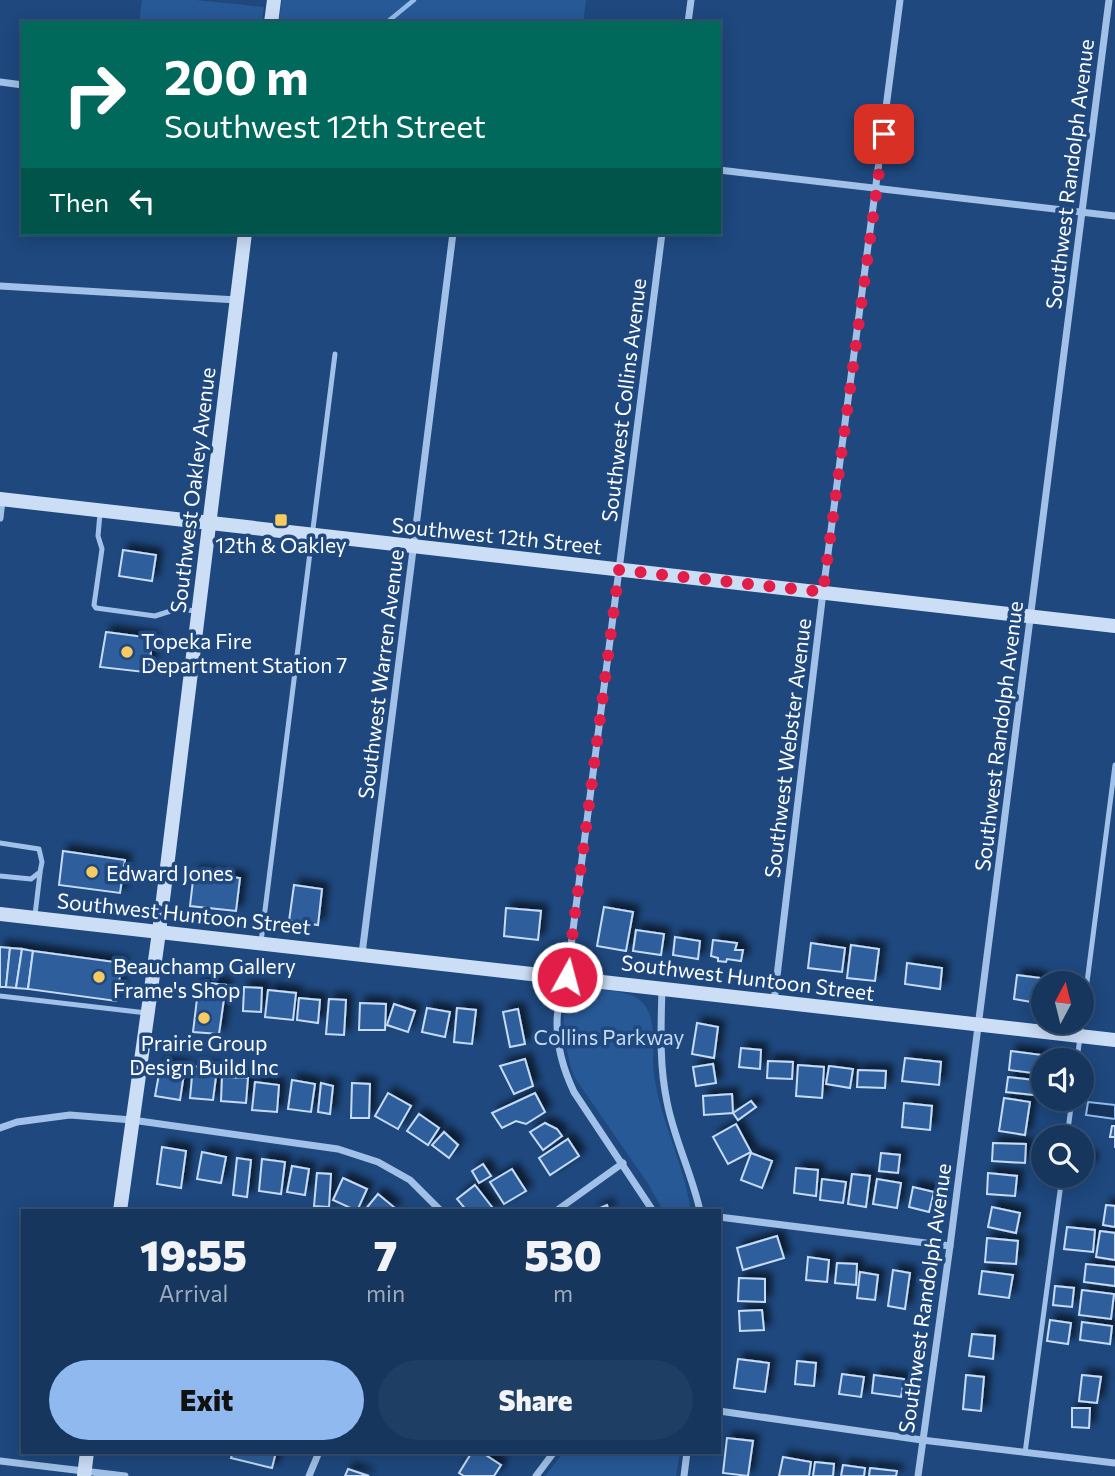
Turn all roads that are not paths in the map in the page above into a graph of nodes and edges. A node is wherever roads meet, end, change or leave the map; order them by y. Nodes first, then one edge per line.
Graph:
1 (274, 0) edge
2 (691, 0) edge
3 (900, 0) edge
4 (1109, 0) edge
5 (271, 21) edge
6 (688, 21) edge
7 (0, 82) edge
8 (21, 85) edge
9 (721, 170) edge
10 (877, 187) junction
11 (1082, 212) junction
12 (1115, 216) edge
13 (245, 235) edge
14 (453, 235) edge
15 (662, 235) edge
16 (0, 286) edge
17 (237, 300) junction
18 (335, 354) dead end
19 (1, 499) edge
20 (100, 509) junction
21 (0, 517) edge
22 (209, 521) junction
23 (311, 535) junction
24 (414, 547) junction
25 (619, 570) junction
26 (823, 592) junction
27 (198, 611) junction
28 (1031, 616) junction
29 (1115, 626) edge
30 (1115, 765) edge
31 (0, 843) edge
32 (40, 872) junction
33 (0, 876) edge
34 (0, 914) edge
35 (35, 918) junction
36 (159, 932) junction
37 (261, 943) junction
38 (362, 954) junction
39 (567, 977) junction
40 (662, 988) junction
41 (0, 996) edge
42 (774, 1001) junction
43 (147, 1013) junction
44 (979, 1024) junction
45 (1080, 1036) junction
46 (1115, 1040) edge
47 (1078, 1048) edge
48 (132, 1120) junction
49 (0, 1128) edge
50 (623, 1163) junction
51 (1060, 1188) edge
52 (120, 1209) edge
53 (439, 1209) edge
54 (559, 1209) edge
55 (652, 1209) edge
56 (700, 1209) edge
57 (721, 1217) edge
58 (950, 1246) junction
59 (721, 1411) edge
60 (922, 1440) junction
61 (1025, 1453) junction
62 (87, 1454) edge
63 (317, 1454) edge
64 (552, 1454) edge
65 (687, 1454) edge
66 (0, 1461) edge
67 (1115, 1463) edge
68 (85, 1473) edge
69 (125, 1476) edge
70 (309, 1476) edge
71 (536, 1476) edge
72 (684, 1476) edge
73 (918, 1476) edge

1 - 5 main road
2 - 6 street
3 - 10 street, Southwest Webster Avenue
4 - 11 street, Southwest Randolph Avenue
7 - 8 street
9 - 10 street
10 - 11 street
10 - 26 street, Southwest Webster Avenue
11 - 12 street
11 - 28 street, Southwest Randolph Avenue
13 - 17 main road, Southwest Oakley Avenue
14 - 24 street, Southwest Warren Avenue
15 - 25 street, Southwest Collins Avenue
16 - 17 street
17 - 22 main road, Southwest Oakley Avenue
18 - 23 lane
19 - 20 main road, Southwest 12th Street
19 - 21 street
20 - 22 main road, Southwest 12th Street
20 - 27 lane
22 - 23 main road, Southwest 12th Street
22 - 27 main road, Southwest Oakley Avenue
23 - 24 main road, Southwest 12th Street
23 - 37 lane
24 - 25 main road, Southwest 12th Street
24 - 38 street, Southwest Warren Avenue
25 - 26 main road, Southwest 12th Street
25 - 39 street, Southwest Collins Avenue
26 - 28 main road, Southwest 12th Street
26 - 42 street, Southwest Webster Avenue
27 - 36 main road, Southwest Oakley Avenue
28 - 29 main road, Southwest 12th Street
28 - 44 street, Southwest Randolph Avenue
30 - 45 lane
31 - 32 lane
32 - 33 lane
32 - 35 lane
34 - 35 main road, Southwest Huntoon Street
35 - 36 main road, Southwest Huntoon Street
36 - 37 main road, Southwest Huntoon Street
36 - 43 main road, Southwest Oakley Avenue
37 - 38 main road, Southwest Huntoon Street
38 - 39 main road, Southwest Huntoon Street
39 - 40 main road, Southwest Huntoon Street
39 - 50 street, Southwest Collins Avenue
40 - 42 main road, Southwest Huntoon Street
40 - 56 street
41 - 43 lane
42 - 44 main road, Southwest Huntoon Street
43 - 48 main road, Southwest Oakley Avenue
44 - 45 main road, Southwest Huntoon Street
44 - 58 street, Southwest Randolph Avenue
45 - 46 main road, Southwest Huntoon Street
45 - 47 lane
48 - 49 street
48 - 52 main road, Southwest Oakley Avenue
48 - 53 street
50 - 54 street
50 - 55 street, Southwest Collins Avenue
51 - 61 lane
57 - 58 street
58 - 60 street, Southwest Randolph Avenue
59 - 60 street
60 - 61 street
60 - 73 street, Southwest Randolph Avenue
61 - 67 street
62 - 68 main road
63 - 70 street
64 - 71 street
65 - 72 street
66 - 68 street
68 - 69 street

